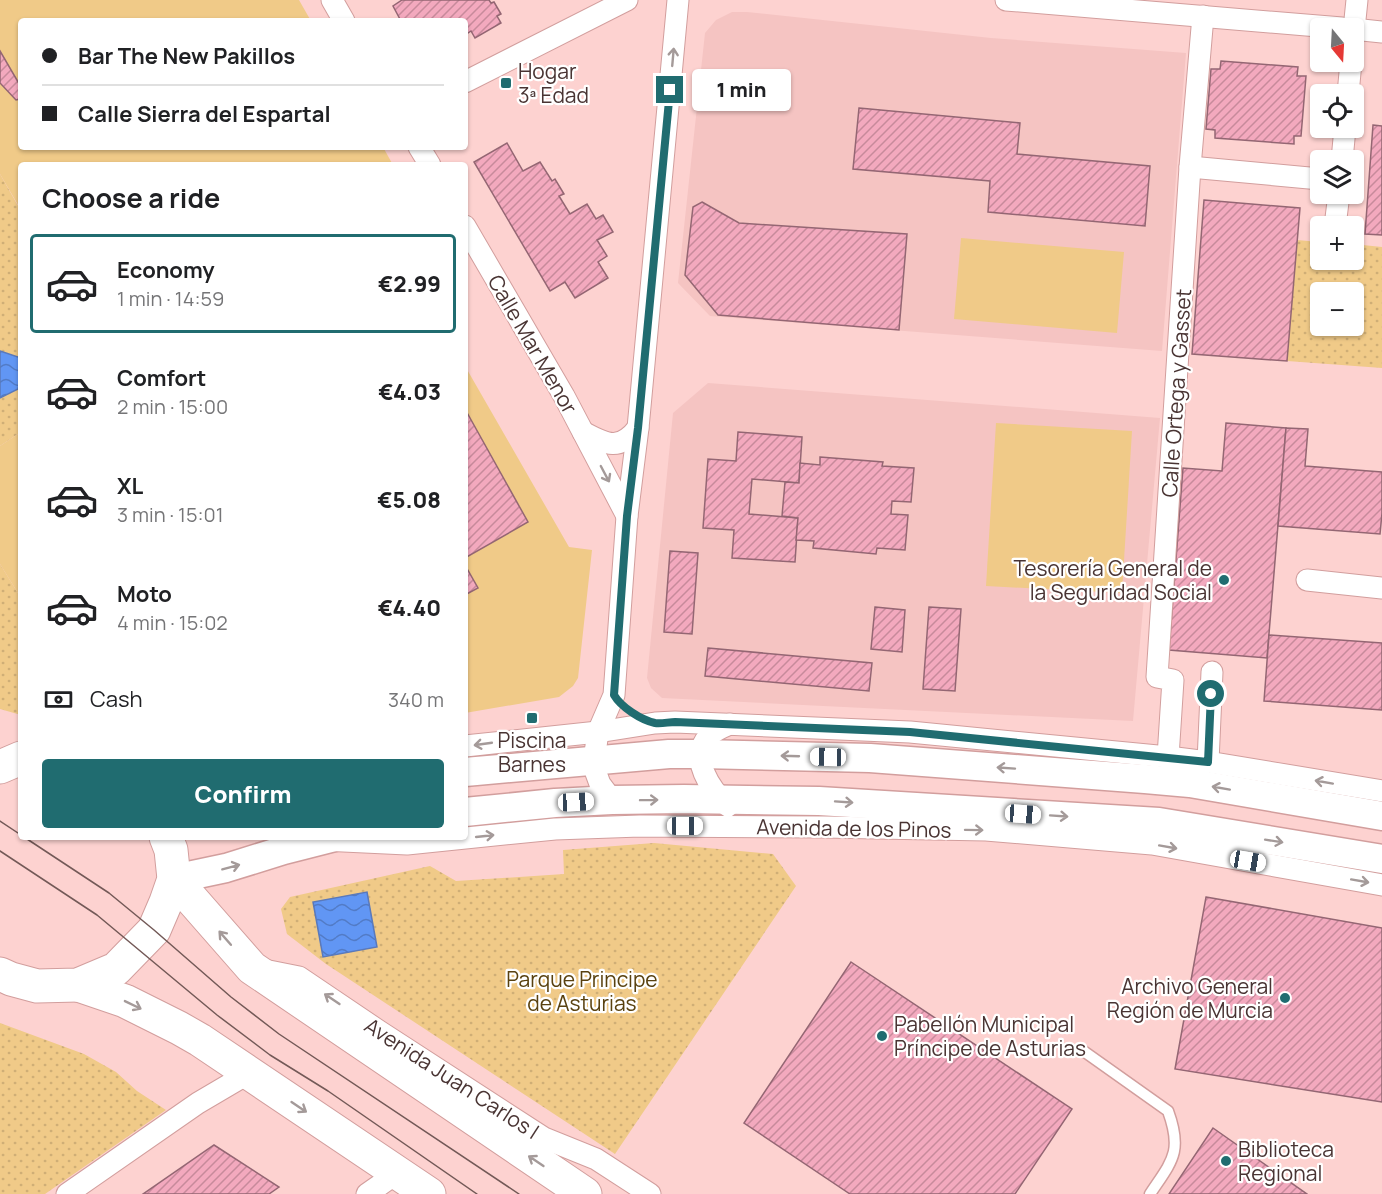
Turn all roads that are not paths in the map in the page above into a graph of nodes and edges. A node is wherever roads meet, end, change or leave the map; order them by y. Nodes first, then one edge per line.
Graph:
1 (332, 0) edge
2 (627, 0) edge
3 (678, 0) edge
4 (1006, 0) edge
5 (1357, 0) edge
6 (1203, 16) junction
7 (342, 18) edge
8 (1355, 18) edge
9 (1310, 25) edge
10 (1364, 30) edge
11 (1382, 32) edge
12 (468, 80) edge
13 (1190, 167) junction
14 (1310, 178) edge
15 (468, 231) edge
16 (638, 428) junction
17 (583, 432) junction
18 (627, 516) junction
19 (1308, 580) dead end
20 (1382, 588) edge
21 (1212, 672) dead end
22 (614, 695) junction
23 (655, 723) junction
24 (730, 724) junction
25 (598, 732) junction
26 (468, 746) edge
27 (0, 754) edge
28 (701, 754) junction
29 (18, 757) edge
30 (1168, 757) junction
31 (18, 759) edge
32 (594, 760) junction
33 (1208, 762) junction
34 (0, 767) edge
35 (468, 772) edge
36 (1382, 791) edge
37 (612, 800) junction
38 (721, 800) junction
39 (468, 812) edge
40 (1382, 816) edge
41 (763, 826) junction
42 (468, 838) edge
43 (167, 840) edge
44 (325, 840) edge
45 (345, 840) edge
46 (446, 840) edge
47 (1382, 859) edge
48 (174, 879) junction
49 (1382, 885) edge
50 (252, 968) junction
51 (0, 974) edge
52 (78, 985) junction
53 (1083, 1050) dead end
54 (249, 1073) junction
55 (564, 1146) junction
56 (398, 1173) junction
57 (581, 1192) edge
58 (67, 1194) edge
59 (367, 1194) edge
60 (429, 1194) edge
61 (650, 1194) edge
62 (1150, 1194) edge

1 - 7 street
2 - 12 street
16 -> 3 street
4 - 6 street
5 - 8 street
6 - 9 street
6 - 13 street, Calle Ortega y Gasset
10 - 11 street
13 - 14 street
13 - 30 street, Calle Ortega y Gasset
15 - 17 street, Calle Mar Menor
16 - 17 street, Calle Mar Menor
16 - 18 street
17 -> 18 street, Calle Mar Menor
18 - 22 street
19 - 20 street
21 - 33 street
22 - 23 street
22 - 25 street
23 - 24 street
23 - 25 street
24 - 28 street
24 - 30 street
25 -> 26 street
25 - 32 street
27 - 29 main road
28 - 32 main road
28 - 38 street
40 -> 28 main road
30 - 33 street
31 - 34 main road
32 - 35 main road
32 - 37 street
36 -> 33 street
37 -> 38 main road, Avenida de los Pinos
37 - 39 main road, Avenida de los Pinos
38 - 41 street
38 -> 47 main road, Avenida de los Pinos
42 -> 41 street, Avenida de los Pinos
41 -> 49 street, Avenida de los Pinos
43 - 48 main road
48 -> 44 main road, Avenida de los Pinos
45 -> 46 street, Avenida de los Pinos
50 -> 48 main road, Avenida Juan Carlos I
48 - 52 main road
55 -> 50 street, Avenida Juan Carlos I
57 -> 50 main road, Avenida Juan Carlos I
51 - 52 main road
52 -> 54 main road
53 - 62 lane
54 -> 56 main road
54 - 58 street
55 - 57 street
55 - 61 street, Avenida Juan Carlos I
56 - 59 street
56 - 60 main road

